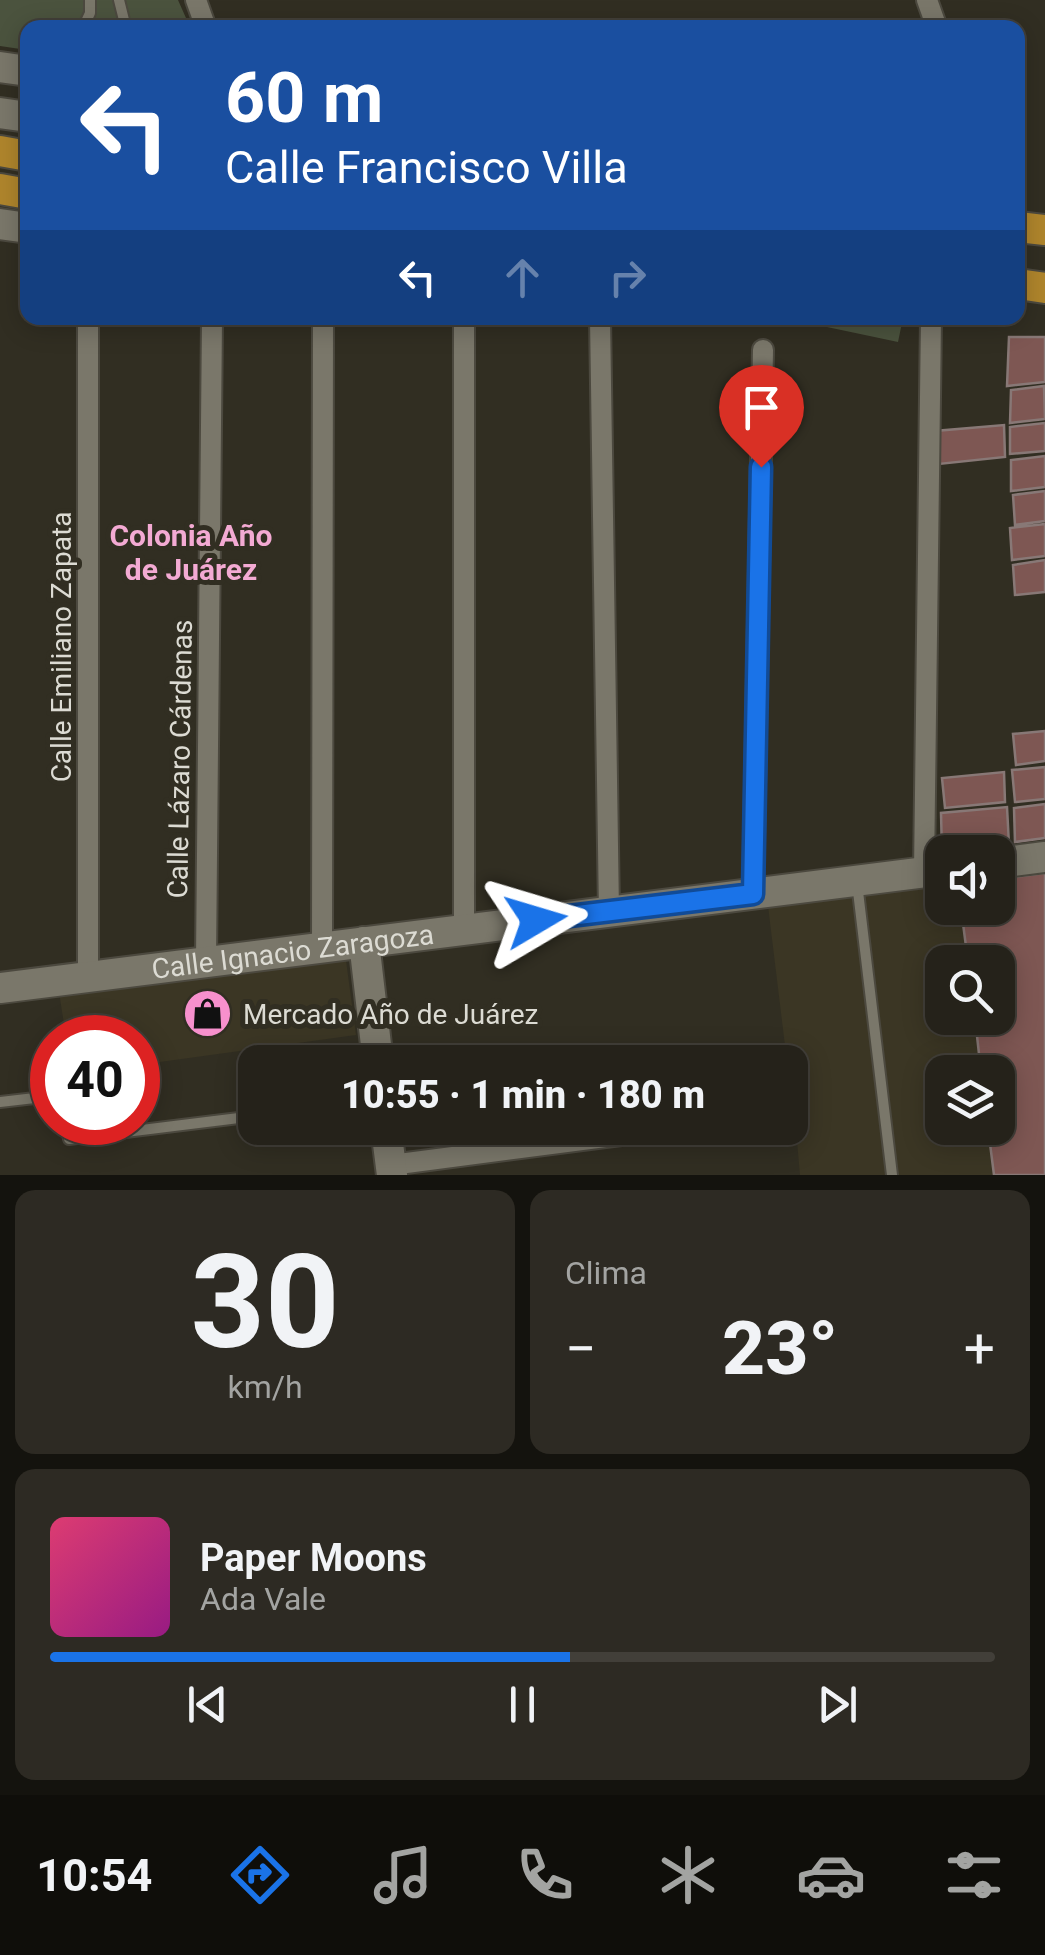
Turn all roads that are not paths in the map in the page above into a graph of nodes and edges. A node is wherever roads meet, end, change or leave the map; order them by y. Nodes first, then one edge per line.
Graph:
1 (220, 0) edge
2 (200, 12) edge
3 (88, 325) edge
4 (212, 325) edge
5 (323, 325) edge
6 (464, 325) edge
7 (600, 325) edge
8 (930, 325) edge
9 (763, 350) dead end
10 (934, 835) edge
11 (1045, 856) edge
12 (1015, 860) edge
13 (925, 872) edge
14 (857, 879) junction
15 (753, 894) junction
16 (608, 912) junction
17 (464, 928) junction
18 (364, 942) junction
19 (322, 947) junction
20 (206, 961) junction
21 (88, 976) junction
22 (0, 988) edge
23 (376, 1045) edge
24 (30, 1099) edge
25 (0, 1102) edge
26 (238, 1118) edge
27 (160, 1128) edge
28 (388, 1145) edge
29 (560, 1145) edge
30 (392, 1170) edge
31 (892, 1175) edge

1 - 2 street
3 - 21 street, Calle Emiliano Zapata
4 - 20 street, Calle Lázaro Cárdenas
5 - 19 street
6 - 17 street
7 - 16 street
8 - 10 street
9 - 15 street
11 - 12 street
13 - 14 street, Calle Ignacio Zaragoza
14 - 15 street, Calle Ignacio Zaragoza
14 - 31 lane
15 - 16 street, Calle Ignacio Zaragoza
16 - 17 street, Calle Ignacio Zaragoza
17 - 18 street, Calle Ignacio Zaragoza
18 - 19 street, Calle Ignacio Zaragoza
18 - 23 street
19 - 20 street, Calle Ignacio Zaragoza
20 - 21 street, Calle Ignacio Zaragoza
21 - 22 street, Calle Ignacio Zaragoza
24 - 25 lane
26 - 27 lane
28 - 30 street
29 - 30 street

